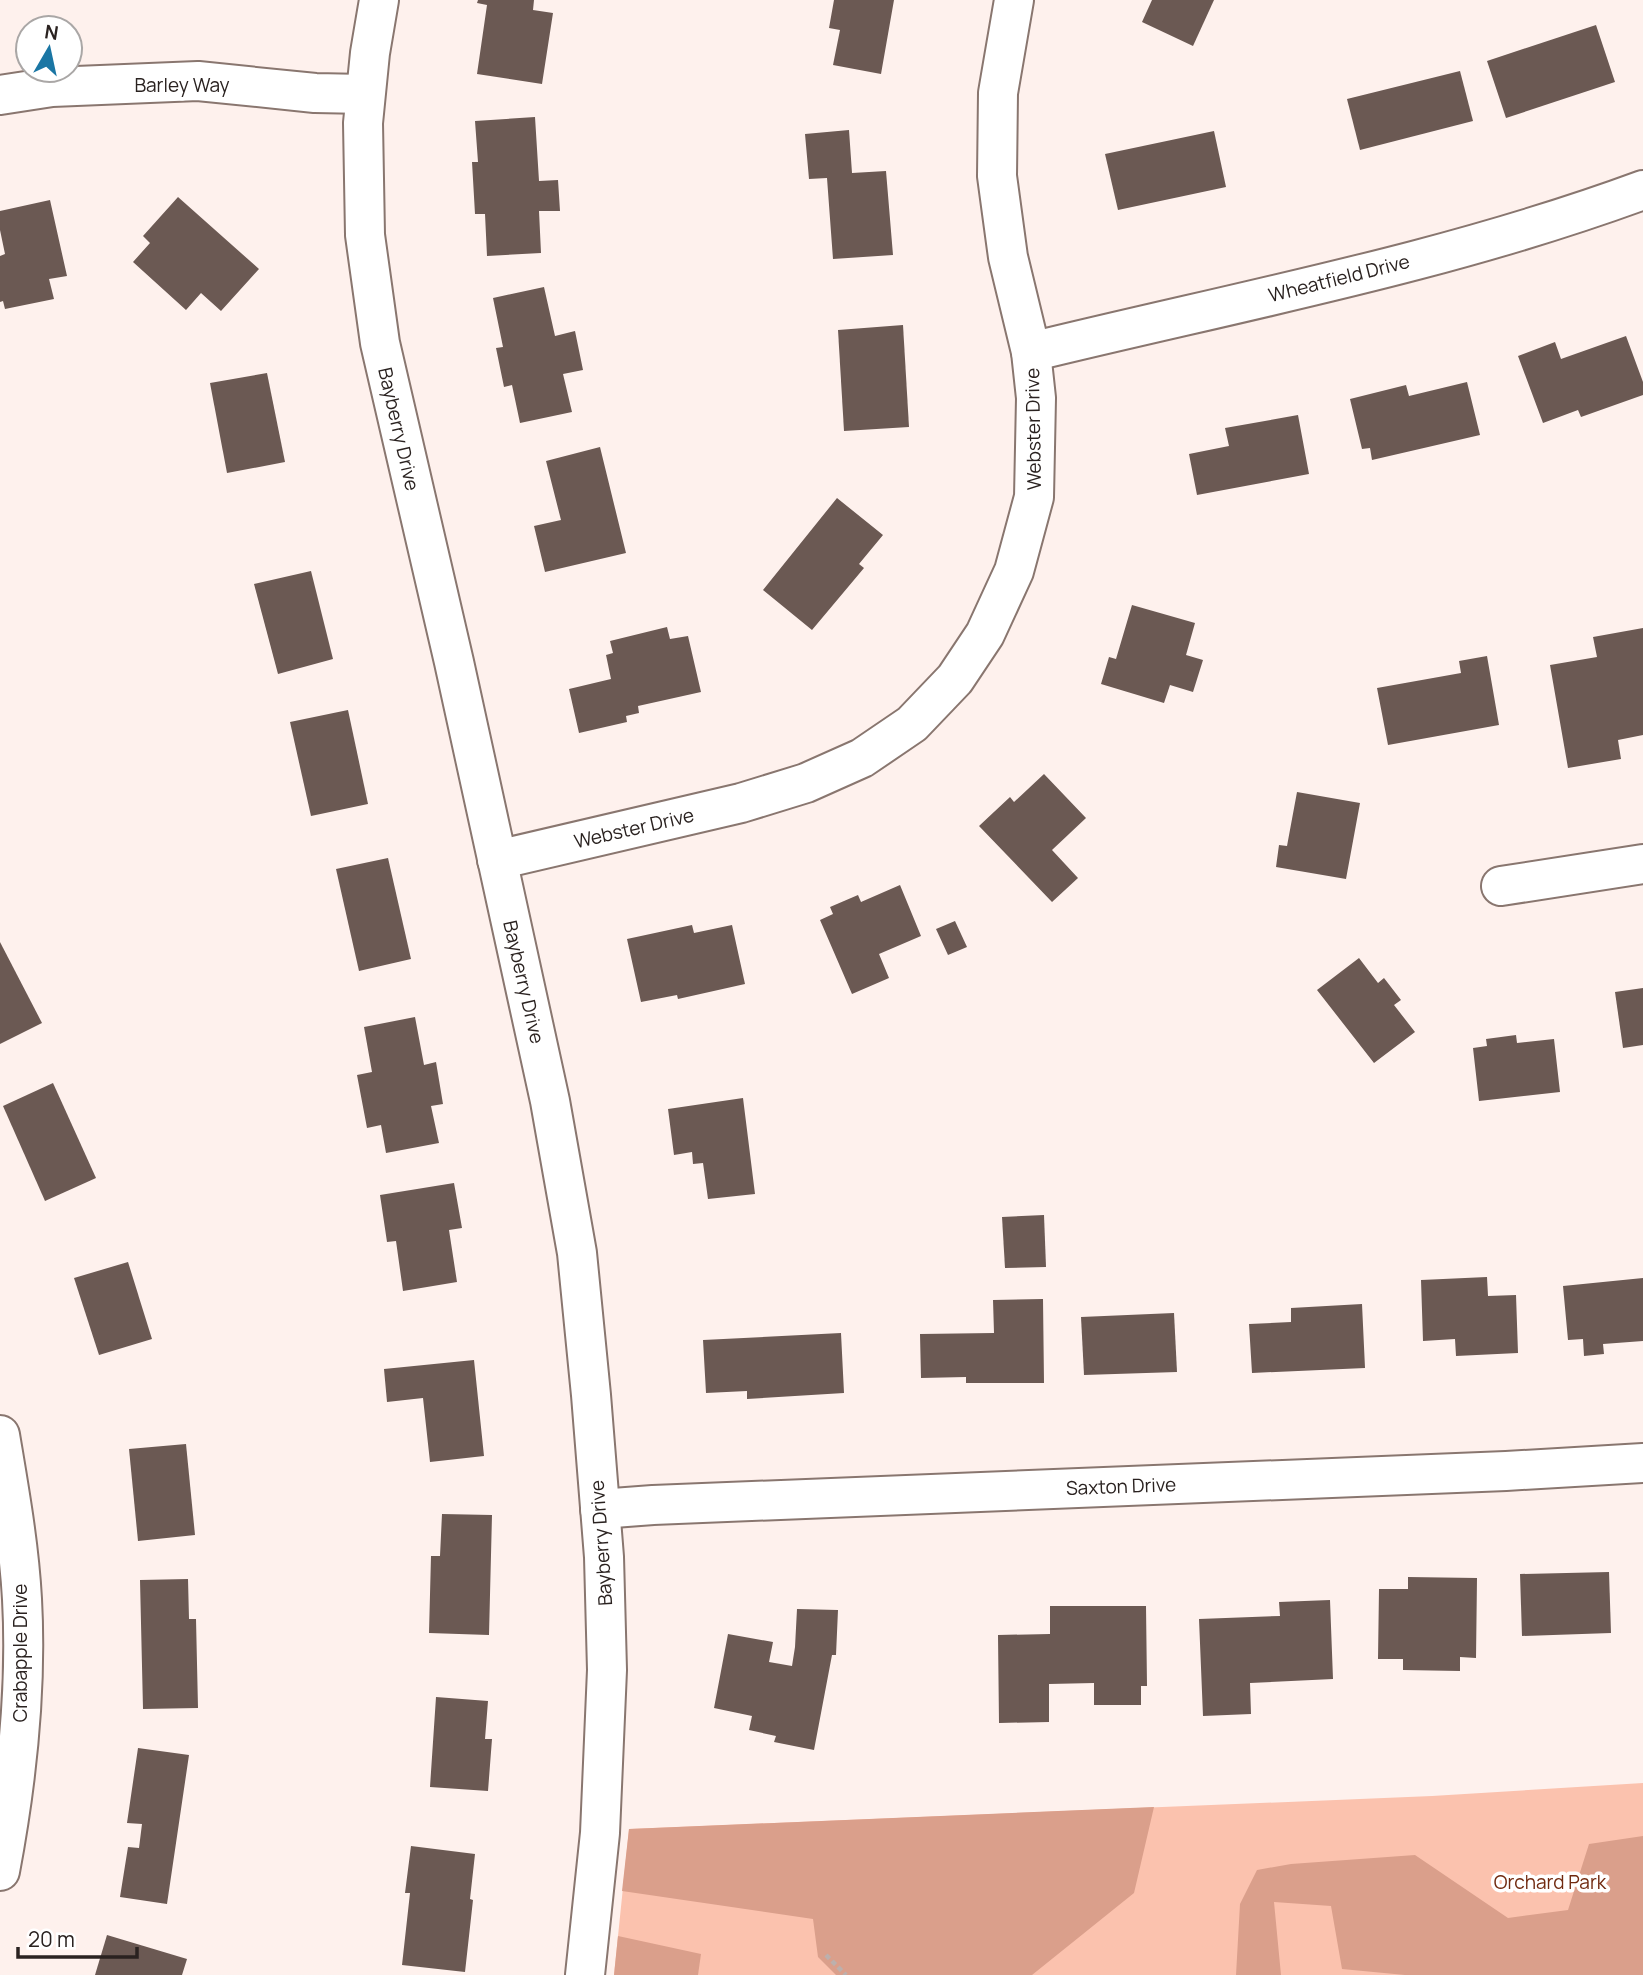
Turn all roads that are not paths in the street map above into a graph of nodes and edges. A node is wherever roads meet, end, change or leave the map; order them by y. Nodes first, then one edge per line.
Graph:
1 (379, 0) edge
2 (1014, 0) edge
3 (365, 94) junction
4 (0, 95) edge
5 (1643, 191) edge
6 (1031, 352) junction
7 (497, 860) junction
8 (1643, 864) edge
9 (1501, 886) dead end
10 (0, 1435) edge
11 (1643, 1464) edge
12 (600, 1509) junction
13 (0, 1871) edge
14 (585, 1975) edge

1 - 3 street, Bayberry Drive
2 - 6 street, Webster Drive
3 - 4 street, Barley Way
3 - 7 street, Bayberry Drive
5 - 6 street, Wheatfield Drive
6 - 7 street, Webster Drive
7 - 12 street, Bayberry Drive
8 - 9 street
10 - 13 street, Crabapple Drive
11 - 12 street, Saxton Drive
12 - 14 street, Bayberry Drive

